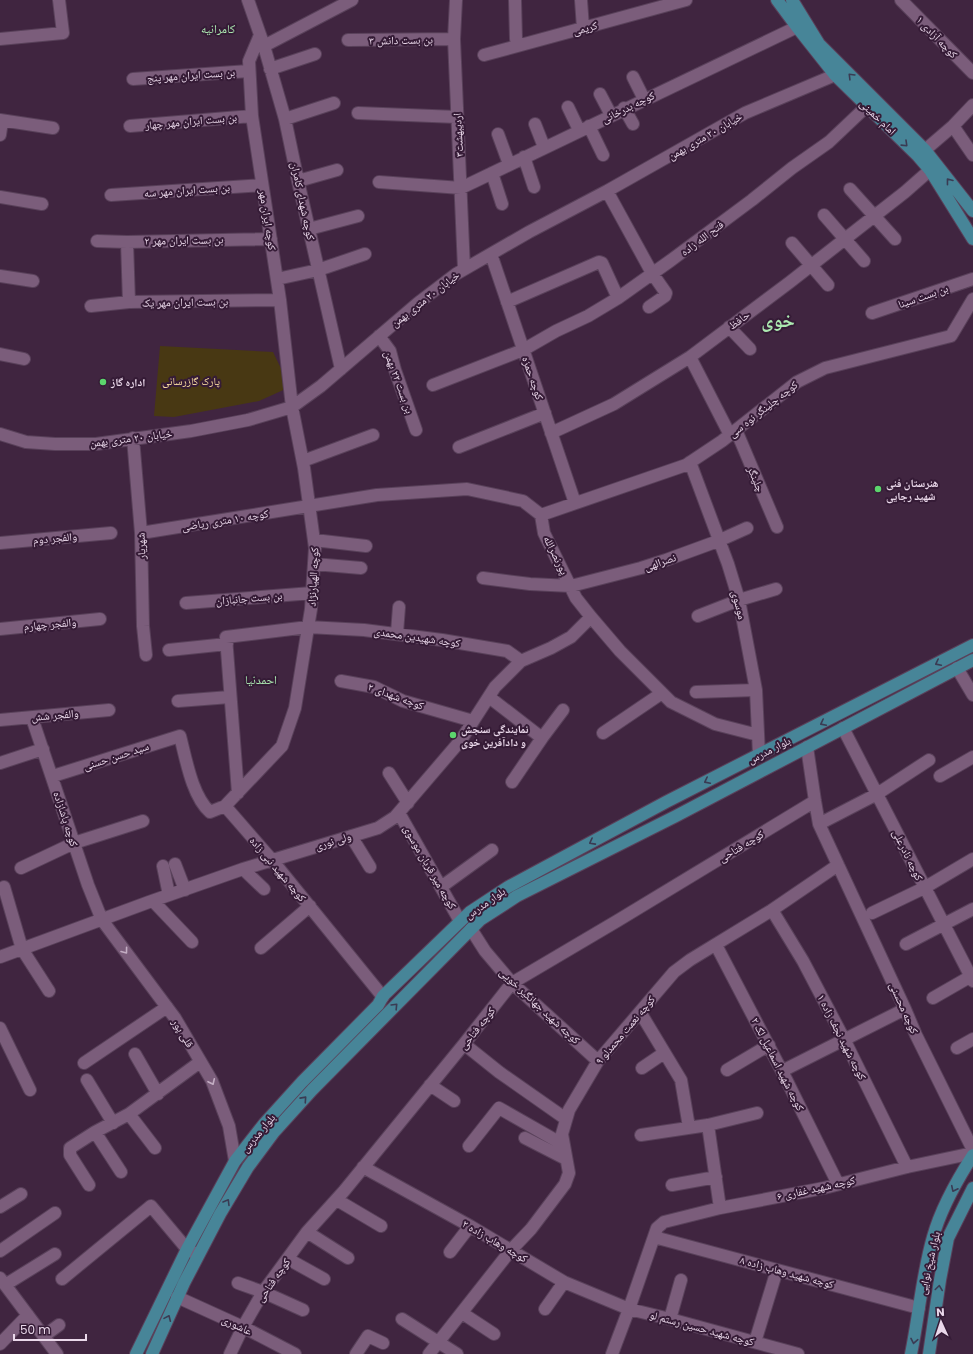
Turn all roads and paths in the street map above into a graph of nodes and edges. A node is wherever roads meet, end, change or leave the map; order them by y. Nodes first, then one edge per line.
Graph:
1 (59, 0) edge
2 (248, 0) edge
3 (352, 0) edge
4 (456, 0) edge
5 (514, 0) edge
6 (581, 0) edge
7 (686, 0) edge
8 (777, 0) edge
9 (792, 0) edge
10 (901, 0) edge
11 (797, 27) junction
12 (583, 28) junction
13 (0, 39) edge
14 (454, 39) junction
15 (262, 40) junction
16 (348, 40) dead end
17 (520, 45) junction
18 (315, 54) dead end
19 (484, 55) dead end
20 (270, 69) junction
21 (249, 71) junction
22 (973, 73) edge
23 (835, 75) junction
24 (633, 77) dead end
25 (133, 79) dead end
26 (600, 94) dead end
27 (644, 99) junction
28 (334, 103) dead end
29 (866, 106) junction
30 (973, 106) edge
31 (568, 107) dead end
32 (624, 108) junction
33 (358, 113) dead end
34 (611, 115) junction
35 (252, 116) junction
36 (457, 117) junction
37 (285, 119) junction
38 (1, 121) edge
39 (535, 124) dead end
40 (633, 124) dead end
41 (130, 126) dead end
42 (953, 126) junction
43 (53, 128) dead end
44 (584, 128) junction
45 (498, 134) dead end
46 (0, 135) edge
47 (544, 147) junction
48 (925, 150) junction
49 (603, 155) dead end
50 (973, 155) edge
51 (524, 157) junction
52 (509, 164) junction
53 (337, 170) dead end
54 (930, 170) junction
55 (492, 173) junction
56 (298, 180) junction
57 (379, 182) dead end
58 (262, 185) junction
59 (534, 187) dead end
60 (461, 188) junction
61 (850, 189) dead end
62 (607, 191) junction
63 (110, 195) dead end
64 (0, 197) edge
65 (42, 204) dead end
66 (502, 204) dead end
67 (973, 212) edge
68 (824, 215) dead end
69 (358, 216) dead end
70 (874, 216) junction
71 (309, 229) junction
72 (845, 238) junction
73 (271, 239) junction
74 (895, 239) dead end
75 (973, 240) edge
76 (97, 241) dead end
77 (127, 242) junction
78 (792, 243) dead end
79 (364, 254) dead end
80 (491, 254) junction
81 (864, 261) dead end
82 (811, 265) junction
83 (464, 269) junction
84 (318, 270) junction
85 (652, 273) junction
86 (0, 276) edge
87 (277, 279) junction
88 (973, 279) edge
89 (33, 281) dead end
90 (828, 285) dead end
91 (618, 298) junction
92 (973, 299) edge
93 (280, 300) junction
94 (129, 302) junction
95 (507, 302) junction
96 (91, 306) dead end
97 (649, 307) dead end
98 (872, 313) dead end
99 (729, 327) junction
100 (379, 336) junction
101 (750, 349) dead end
102 (523, 350) junction
103 (0, 354) edge
104 (690, 357) junction
105 (24, 359) dead end
106 (341, 369) junction
107 (433, 385) dead end
108 (292, 407) junction
109 (545, 413) junction
110 (416, 430) dead end
111 (733, 432) junction
112 (552, 433) junction
113 (0, 434) edge
114 (373, 435) dead end
115 (133, 438) junction
116 (459, 447) dead end
117 (303, 460) junction
118 (690, 462) junction
119 (575, 503) junction
120 (310, 506) junction
121 (541, 515) junction
122 (777, 527) dead end
123 (747, 528) dead end
124 (111, 533) dead end
125 (141, 533) junction
126 (314, 540) junction
127 (718, 541) junction
128 (0, 543) edge
129 (366, 546) dead end
130 (314, 564) junction
131 (361, 568) dead end
132 (483, 578) dead end
133 (571, 586) junction
134 (776, 589) dead end
135 (312, 592) junction
136 (739, 600) junction
137 (186, 604) dead end
138 (399, 608) dead end
139 (698, 616) dead end
140 (591, 617) junction
141 (100, 619) dead end
142 (308, 627) junction
143 (0, 629) edge
144 (397, 634) junction
145 (227, 644) junction
146 (973, 645) edge
147 (170, 650) dead end
148 (146, 655) dead end
149 (522, 660) junction
150 (973, 660) edge
151 (958, 668) junction
152 (341, 681) dead end
153 (756, 690) junction
154 (696, 692) dead end
155 (662, 693) junction
156 (973, 695) edge
157 (230, 697) junction
158 (489, 697) junction
159 (178, 701) dead end
160 (109, 710) dead end
161 (563, 710) dead end
162 (32, 718) junction
163 (0, 720) edge
164 (473, 721) junction
165 (843, 728) junction
166 (603, 733) dead end
167 (758, 735) junction
168 (542, 738) junction
169 (807, 747) junction
170 (43, 749) junction
171 (759, 755) junction
172 (973, 757) edge
173 (929, 760) dead end
174 (0, 762) edge
175 (389, 773) dead end
176 (52, 776) junction
177 (940, 776) dead end
178 (512, 782) dead end
179 (238, 793) junction
180 (877, 794) junction
181 (815, 801) junction
182 (408, 803) junction
183 (225, 806) junction
184 (399, 813) junction
185 (143, 821) dead end
186 (819, 824) junction
187 (351, 836) junction
188 (74, 843) junction
189 (492, 850) dead end
190 (973, 859) edge
191 (272, 860) junction
192 (175, 864) dead end
193 (838, 865) junction
194 (163, 866) dead end
195 (370, 867) dead end
196 (21, 868) dead end
197 (243, 869) junction
198 (4, 887) dead end
199 (441, 887) junction
200 (924, 888) junction
201 (264, 889) dead end
202 (185, 890) junction
203 (169, 895) junction
204 (153, 901) junction
205 (310, 906) junction
206 (973, 909) edge
207 (772, 910) junction
208 (872, 912) dead end
209 (102, 920) junction
210 (460, 921) junction
211 (943, 924) junction
212 (471, 929) junction
213 (192, 942) dead end
214 (906, 944) dead end
215 (716, 945) junction
216 (261, 948) dead end
217 (22, 949) junction
218 (0, 957) edge
219 (972, 978) edge
220 (512, 983) junction
221 (49, 991) dead end
222 (383, 997) junction
223 (933, 998) dead end
224 (167, 1007) junction
225 (905, 1009) junction
226 (640, 1012) junction
227 (0, 1028) edge
228 (844, 1039) junction
229 (973, 1039) edge
230 (464, 1044) junction
231 (768, 1045) junction
232 (957, 1048) dead end
233 (664, 1053) junction
234 (135, 1054) dead end
235 (598, 1061) junction
236 (200, 1062) junction
237 (84, 1063) dead end
238 (642, 1068) dead end
239 (727, 1070) dead end
240 (782, 1071) junction
241 (87, 1080) dead end
242 (430, 1085) junction
243 (30, 1090) dead end
244 (158, 1094) junction
245 (454, 1101) dead end
246 (757, 1113) dead end
247 (129, 1114) junction
248 (566, 1119) junction
249 (113, 1123) junction
250 (708, 1124) junction
251 (690, 1127) junction
252 (96, 1132) junction
253 (641, 1135) dead end
254 (525, 1138) dead end
255 (564, 1145) junction
256 (469, 1146) dead end
257 (155, 1148) dead end
258 (973, 1153) edge
259 (566, 1159) junction
260 (235, 1161) junction
261 (363, 1167) junction
262 (907, 1167) junction
263 (121, 1172) dead end
264 (716, 1177) junction
265 (838, 1184) junction
266 (89, 1185) dead end
267 (672, 1185) dead end
268 (973, 1188) edge
269 (21, 1194) dead end
270 (337, 1200) junction
271 (0, 1208) edge
272 (720, 1208) junction
273 (55, 1213) dead end
274 (381, 1226) dead end
275 (470, 1226) junction
276 (307, 1232) junction
277 (654, 1237) junction
278 (187, 1249) junction
279 (511, 1250) junction
280 (0, 1251) edge
281 (450, 1252) dead end
282 (55, 1254) dead end
283 (198, 1255) junction
284 (348, 1258) dead end
285 (288, 1259) junction
286 (777, 1270) junction
287 (62, 1279) dead end
288 (324, 1279) dead end
289 (681, 1280) dead end
290 (3, 1281) edge
291 (564, 1282) junction
292 (238, 1283) dead end
293 (263, 1292) junction
294 (177, 1298) junction
295 (919, 1308) junction
296 (545, 1309) dead end
297 (629, 1309) junction
298 (303, 1310) dead end
299 (462, 1313) junction
300 (28, 1315) junction
301 (402, 1319) dead end
302 (670, 1319) junction
303 (59, 1325) dead end
304 (243, 1327) junction
305 (494, 1334) dead end
306 (44, 1336) junction
307 (755, 1342) junction
308 (383, 1343) dead end
309 (438, 1343) junction
310 (0, 1344) edge
311 (57, 1354) edge
312 (136, 1354) edge
313 (152, 1354) edge
314 (230, 1354) edge
315 (295, 1354) edge
316 (356, 1354) edge
317 (429, 1354) edge
318 (457, 1354) edge
319 (612, 1354) edge
320 (798, 1354) edge
321 (911, 1354) edge
322 (929, 1354) edge

1 - 13 street
2 - 15 street, کوچه شهدای کامران
3 - 15 street
4 - 14 street, اردیبهشت۳
5 - 17 street
6 - 12 street
7 - 12 street, کریمی
8 - 11 main road, امام خمینی
48 -> 9 main road, امام خمینی
10 - 22 street, کوچه آزادی ۱
11 - 23 main road, امام خمینی
11 - 27 street, کوچه بدرخانی
12 - 17 street, کریمی
14 - 16 street, بن بست دانش ۳
14 - 36 street, اردیبهشت۳
15 - 20 street, کوچه شهدای کامران
15 - 21 street, کوچه ایران مهر
17 - 19 street, کریمی
18 - 20 street
20 - 37 street, کوچه شهدای کامران
21 - 25 street, بن بست ایران مهر پنج
21 - 35 street, کوچه ایران مهر
23 - 29 main road, امام خمینی
23 - 62 street, خیابان ۲۰ متری بهمن
24 - 27 street
26 - 34 street
27 - 32 street, کوچه بدرخانی
28 - 37 street
29 -> 54 main road, امام خمینی
29 - 85 street, فتح الله زاده
30 - 42 street
31 - 44 street
32 - 34 street, کوچه بدرخانی
32 - 40 street
33 - 36 street
34 - 44 street, کوچه بدرخانی
35 - 41 street, بن بست ایران مهر چهار
35 - 58 street, کوچه ایران مهر
36 - 60 street, اردیبهشت۳
37 - 56 street, کوچه شهدای کامران
38 - 43 street
38 - 46 street
39 - 47 street
42 - 48 street
42 - 50 street
44 - 47 street, کوچه بدرخانی
44 - 49 street
45 - 52 street
47 - 51 street, کوچه بدرخانی
67 -> 48 main road, امام خمینی
51 - 52 street, کوچه بدرخانی
51 - 59 street
52 - 55 street, کوچه بدرخانی
53 - 56 street
54 - 70 street, حافظ
54 - 75 main road, امام خمینی
55 - 60 street, کوچه بدرخانی
55 - 66 street
56 - 71 street, کوچه شهدای کامران
57 - 60 street
58 - 63 street, بن بست ایران مهر سه
58 - 73 street, کوچه ایران مهر
60 - 83 street, اردیبهشت۳
61 - 70 street
62 - 80 street, خیابان ۲۰ متری بهمن
62 - 85 street
64 - 65 street
68 - 72 street
69 - 71 street
70 - 72 street, حافظ
70 - 74 street
71 - 84 street, کوچه شهدای کامران
72 - 81 street
72 - 82 street, حافظ
73 - 77 street, ۲ بن بست ایران مهر
73 - 87 street, کوچه ایران مهر
76 - 77 street, ۲ بن بست ایران مهر
77 - 94 street
78 - 82 street
79 - 84 street
80 - 83 street, خیابان ۲۰ متری بهمن
80 - 95 street, کوچه حمزه
82 - 90 street
82 - 99 street, حافظ
83 - 100 street, خیابان ۲۰ متری بهمن
84 - 87 street
84 - 106 street, کوچه شهدای کامران
85 - 91 street, فتح الله زاده
85 - 97 street
86 - 89 street
87 - 93 street, کوچه ایران مهر
88 - 98 street, بن بست سینا
91 - 95 street
91 - 102 street, فتح الله زاده
92 - 111 street, کوچه چلینگر نوه سی
93 - 94 street, بن بست ایران مهر یک
93 - 108 street, کوچه ایران مهر
94 - 96 street, بن بست ایران مهر یک
95 - 102 street, کوچه حمزه
99 - 101 street
99 - 104 street, حافظ
100 - 106 street, خیابان ۲۰ متری بهمن
100 - 110 street, بن بست ۲۲ بهمن
102 - 107 street, فتح الله زاده
102 - 109 street, کوچه حمزه
103 - 105 street
104 - 111 street, چلینگر
104 - 112 street, حافظ
106 - 108 street, خیابان ۲۰ متری بهمن
108 - 115 street, خیابان ۲۰ متری بهمن
108 - 117 street, کوچه الهیارنژاد
109 - 112 street, کوچه حمزه
109 - 116 street
111 - 118 street, کوچه چلینگر نوه سی
111 - 122 street, چلینگر
112 - 119 street, کوچه حمزه
113 - 115 street, خیابان ۲۰ متری بهمن
114 - 117 street
115 - 125 street, شهریار
117 - 120 street, کوچه الهیارنژاد
118 - 119 street, کوچه چلینگر نوه سی
118 - 127 street, موسوی
119 - 121 street, کوچه چلینگر نوه سی
120 - 121 street
120 - 125 street, کوچه ۱۰ متری ریاضی
120 - 126 street, کوچه الهیارنژاد
121 - 133 street, پورنصرالله
123 - 127 street, نصرالهی
124 - 128 street, والفجر دوم
125 - 148 street, شهریار
126 - 129 street
126 - 130 street, کوچه الهیارنژاد
127 - 133 street, نصرالهی
127 - 136 street, موسوی
130 - 131 street
130 - 135 street, کوچه الهیارنژاد
132 - 133 street, نصرالهی
133 - 140 street, پورنصرالله
134 - 136 street
135 - 137 street, بن بست جانبازان
135 - 142 street, کوچه الهیارنژاد
136 - 139 street
136 - 153 street, موسوی
138 - 144 street
140 - 149 street, ولی نوری
140 - 155 street, پورنصرالله
141 - 143 street, والفجر چهارم
142 - 144 street, کوچه شهیدین محمدی
142 - 145 street, کوچه شهیدین محمدی
142 - 179 street, کوچه الهیارنژاد
144 - 149 street, کوچه شهیدین محمدی
145 - 147 street
145 - 157 street
146 -> 171 main road, بلوار مدرس
149 - 158 street, ولی نوری
150 - 151 main road, بلوار مدرس
151 - 156 street
151 - 165 main road, بلوار مدرس
152 - 164 street, کوچه شهدای ۲
153 - 154 street
153 - 167 street, موسوی
155 - 166 street
155 - 167 street, پورنصرالله
157 - 159 street
157 - 179 street
158 - 164 street, ولی نوری
158 - 168 street
160 - 162 street, والفجر شش
161 - 168 street
162 - 163 street, والفجر شش
162 - 170 street, کوچه پاشازاده
164 - 182 street, ولی نوری
165 - 169 main road, بلوار مدرس
165 - 180 street, کوچه نادرعلی
167 - 171 street, موسوی
168 - 178 street
169 - 181 street, کوچه محسنی
169 - 212 main road, بلوار مدرس
170 - 174 street
170 - 176 street, کوچه پاشازاده
171 -> 210 main road, بلوار مدرس
172 - 177 street
173 - 180 street
175 - 182 street
176 - 183 street, سید حسن حسنی
176 - 188 street, کوچه پاشازاده
179 - 183 street
180 - 186 street
180 - 200 street, کوچه نادرعلی
181 - 186 street, کوچه محسنی
181 - 220 street, کوچه فتاحی
182 - 184 street, ولی نوری
183 - 191 street, کوچه شهید نبی زاده
184 - 187 street, ولی نوری
184 - 199 street, کوچه میر قربان موسوی
185 - 188 street
186 - 193 street, کوچه محسنی
187 - 191 street, ولی نوری
187 - 195 street
188 - 196 street
188 - 209 street, کوچه پاشازاده
189 - 199 street
190 - 200 street
191 - 197 street, ولی نوری
191 - 205 street, کوچه شهید نبی زاده
192 - 202 street
193 - 207 street, کوچه نعمت محمدلو ۹
193 - 225 street, کوچه محسنی
194 - 203 street
197 - 201 street
197 - 202 street, ولی نوری
198 - 217 street
199 - 210 street, کوچه میر قربان موسوی
200 - 208 street
200 - 211 street, کوچه نادرعلی
202 - 203 street, ولی نوری
203 - 204 street, ولی نوری
204 - 209 street, ولی نوری
204 - 213 street
205 - 216 street
205 - 222 street, کوچه شهید نبی زاده
206 - 211 street
207 - 215 street, کوچه نعمت محمدلو ۹
207 - 228 street, کوچه شهید نجف زاده ۱
209 - 217 street, ولی نوری
209 -> 224 street, قلی پور
210 - 222 main road, بلوار مدرس
211 - 214 street
211 - 219 street, کوچه نادرعلی
212 - 220 street, کوچه شهید جهانگیر خویی
283 -> 212 main road, بلوار مدرس
215 - 226 street, کوچه نعمت محمدلو ۹
215 - 231 street, کوچه شهید اسماعیل لک ۲
217 - 218 street, ولی نوری
217 - 221 street
219 - 223 street
220 - 230 street, کوچه فتاحی
220 - 235 street, کوچه شهید جهانگیر خویی
222 - 260 main road, بلوار مدرس
224 - 236 street, قلی پور
224 - 237 street
225 - 228 street
225 - 258 street, کوچه محسنی
226 - 233 street
226 - 235 street, کوچه نعمت محمدلو ۹
227 - 243 street
228 - 240 street
228 - 262 street, کوچه شهید نجف زاده ۱
229 - 232 street
230 - 242 street, کوچه فتاحی
230 - 248 street
231 - 239 street
231 - 240 street, کوچه شهید اسماعیل لک ۲
233 - 238 street
233 - 251 street
234 - 244 street
235 - 248 street, کوچه نعمت محمدلو ۹
236 - 244 street
236 -> 260 street, قلی پور
240 - 265 street, کوچه شهید اسماعیل لک ۲
241 - 249 street
242 - 245 street
242 - 261 street, کوچه فتاحی
244 - 247 street
246 - 250 street
247 - 249 street
247 - 257 street
248 - 255 street, کوچه نعمت محمدلو ۹
249 - 252 street
250 - 251 street
250 - 264 street
251 - 253 street
252 - 263 street
252 - 266 street
254 - 259 street
255 - 256 street
255 - 259 street, کوچه نعمت محمدلو ۹
258 - 262 street, کوچه شهید غفاری ۶
258 -> 295 main road, بلوار شیخ نوایی
259 - 279 street, کوچه نعمت محمدلو ۹
260 - 278 main road, بلوار مدرس
261 - 270 street, کوچه فتاحی
261 - 275 street, کوچه وهاب زاده ۲
262 - 265 street, کوچه شهید غفاری ۶
264 - 267 street
264 - 272 street
265 - 272 street, کوچه شهید غفاری ۶
322 -> 268 main road, بلوار شیخ نوایی
269 - 271 street
270 - 274 street
270 - 276 street, کوچه فتاحی
272 - 277 street, کوچه شهید غفاری ۶
273 - 280 street
275 - 279 street, کوچه وهاب زاده ۲
275 - 281 street
276 - 284 street
276 - 285 street, کوچه فتاحی
277 - 286 street, کوچه شهید وهاب زاده ۸
277 - 297 street
278 - 283 street
278 - 287 street
278 - 312 main road, بلوار مدرس
279 - 291 street, کوچه وهاب زاده ۲
279 - 299 street, کوچه نعمت محمدلو ۹
282 - 290 street
283 - 294 main road, بلوار مدرس
285 - 288 street
285 - 293 street, کوچه فتاحی
286 - 295 street, کوچه شهید وهاب زاده ۸
286 - 307 street
289 - 302 street
290 - 300 street
291 - 296 street
291 - 297 street, کوچه وهاب زاده ۲
292 - 293 street
293 - 298 street
293 - 304 street, کوچه فتاحی
294 - 304 street, عاشوری
313 -> 294 main road, بلوار مدرس
295 -> 321 main road, بلوار شیخ نوایی
297 - 302 street, کوچه شهید حسین رستم لو
297 - 319 street
299 - 305 street
299 - 309 street, کوچه نعمت محمدلو ۹
300 - 306 street
300 - 310 street
301 - 309 street
302 - 307 street, کوچه شهید حسین رستم لو
303 - 306 street
304 - 314 street, کوچه فتاحی
304 - 315 street, عاشوری
306 - 311 street
307 - 320 street, کوچه شهید حسین رستم لو
308 - 316 street
309 - 317 street, کوچه نعمت محمدلو ۹
309 - 318 street

